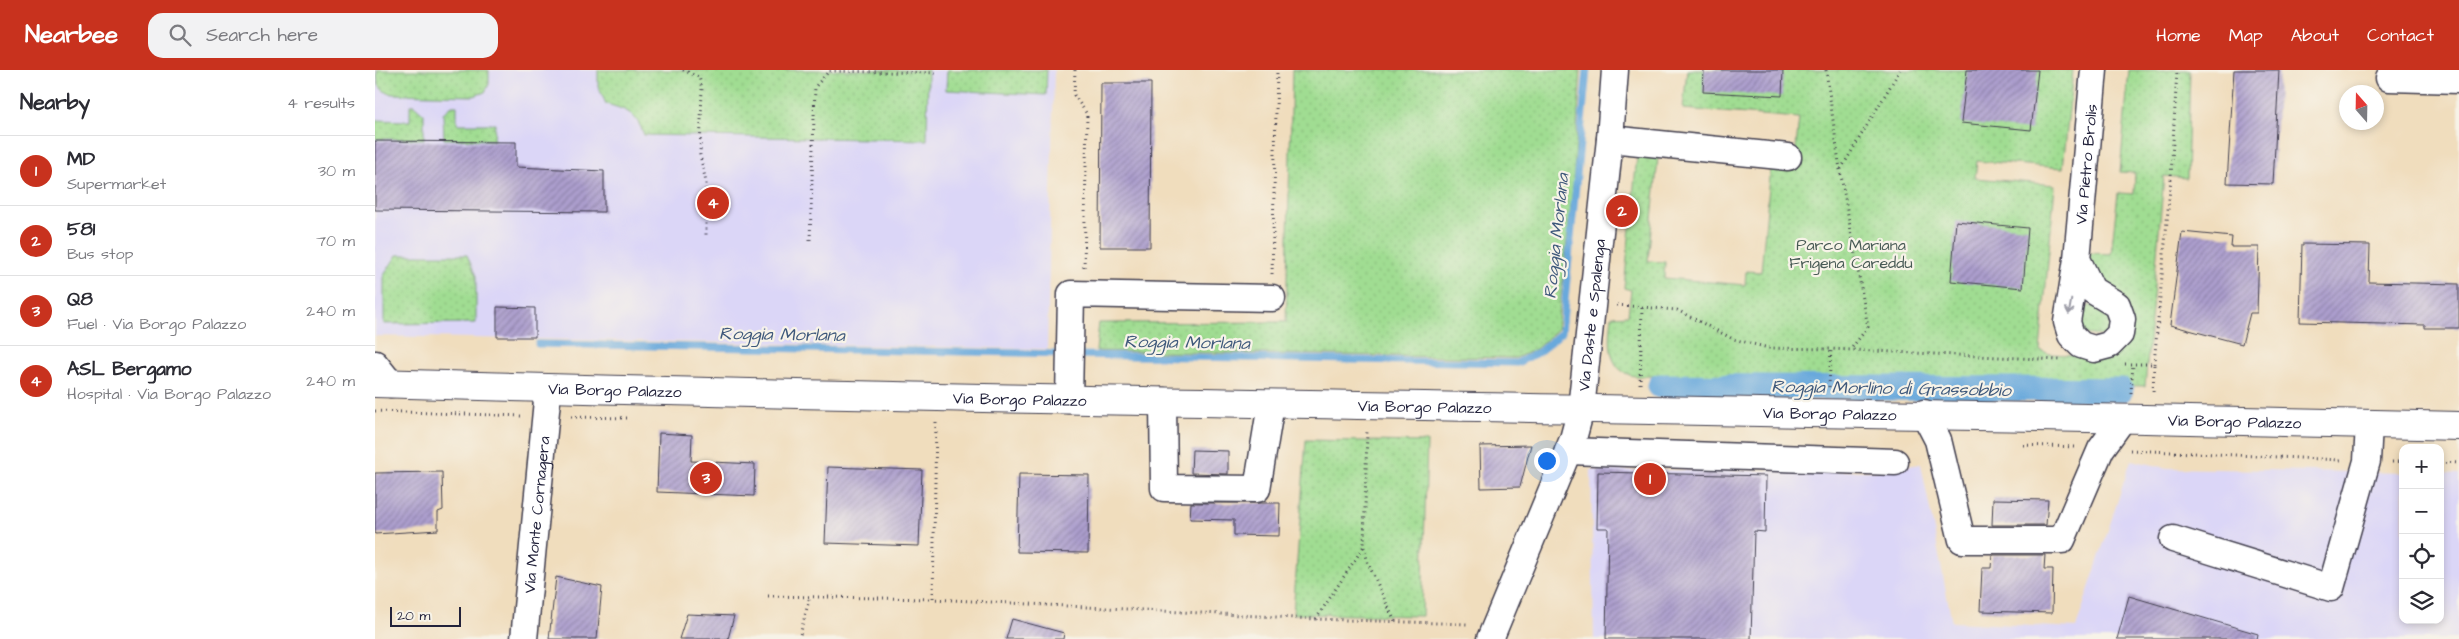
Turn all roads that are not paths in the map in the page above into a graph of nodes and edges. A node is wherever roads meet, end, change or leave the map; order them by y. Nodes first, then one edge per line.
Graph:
1 (1615, 70) edge
2 (2094, 70) edge
3 (2389, 78) dead end
4 (2459, 80) edge
5 (1610, 139) junction
6 (1788, 158) dead end
7 (2077, 259) dead end
8 (1272, 298) road end
9 (380, 377) edge
10 (548, 390) junction
11 (1069, 391) junction
12 (1163, 401) junction
13 (1271, 404) junction
14 (1581, 409) junction
15 (2126, 411) junction
16 (1923, 414) junction
17 (2369, 424) junction
18 (2459, 426) edge
19 (1568, 451) junction
20 (1895, 462) dead end
21 (2173, 539) dead end
22 (1482, 632) edge
23 (523, 639) edge

1 - 5 street, Via Daste e Spalenga
2 - 7 street, Via Pietro Brolis
3 - 4 street
5 - 6 street
5 - 14 street, Via Daste e Spalenga
8 - 11 street
9 - 10 main road, Via Borgo Palazzo
10 - 11 main road, Via Borgo Palazzo
10 - 23 street, Via Monte Cornagera
11 - 12 main road, Via Borgo Palazzo
12 - 13 main road, Via Borgo Palazzo
12 - 13 street
13 - 14 main road, Via Borgo Palazzo
14 - 16 main road, Via Borgo Palazzo
14 - 19 street, Via Daste e Spalenga
15 - 16 main road, Via Borgo Palazzo
15 - 16 street
15 - 17 main road, Via Borgo Palazzo
17 - 18 main road, Via Borgo Palazzo
17 - 21 street
19 - 20 street
19 - 22 street, Via Daste e Spalenga

